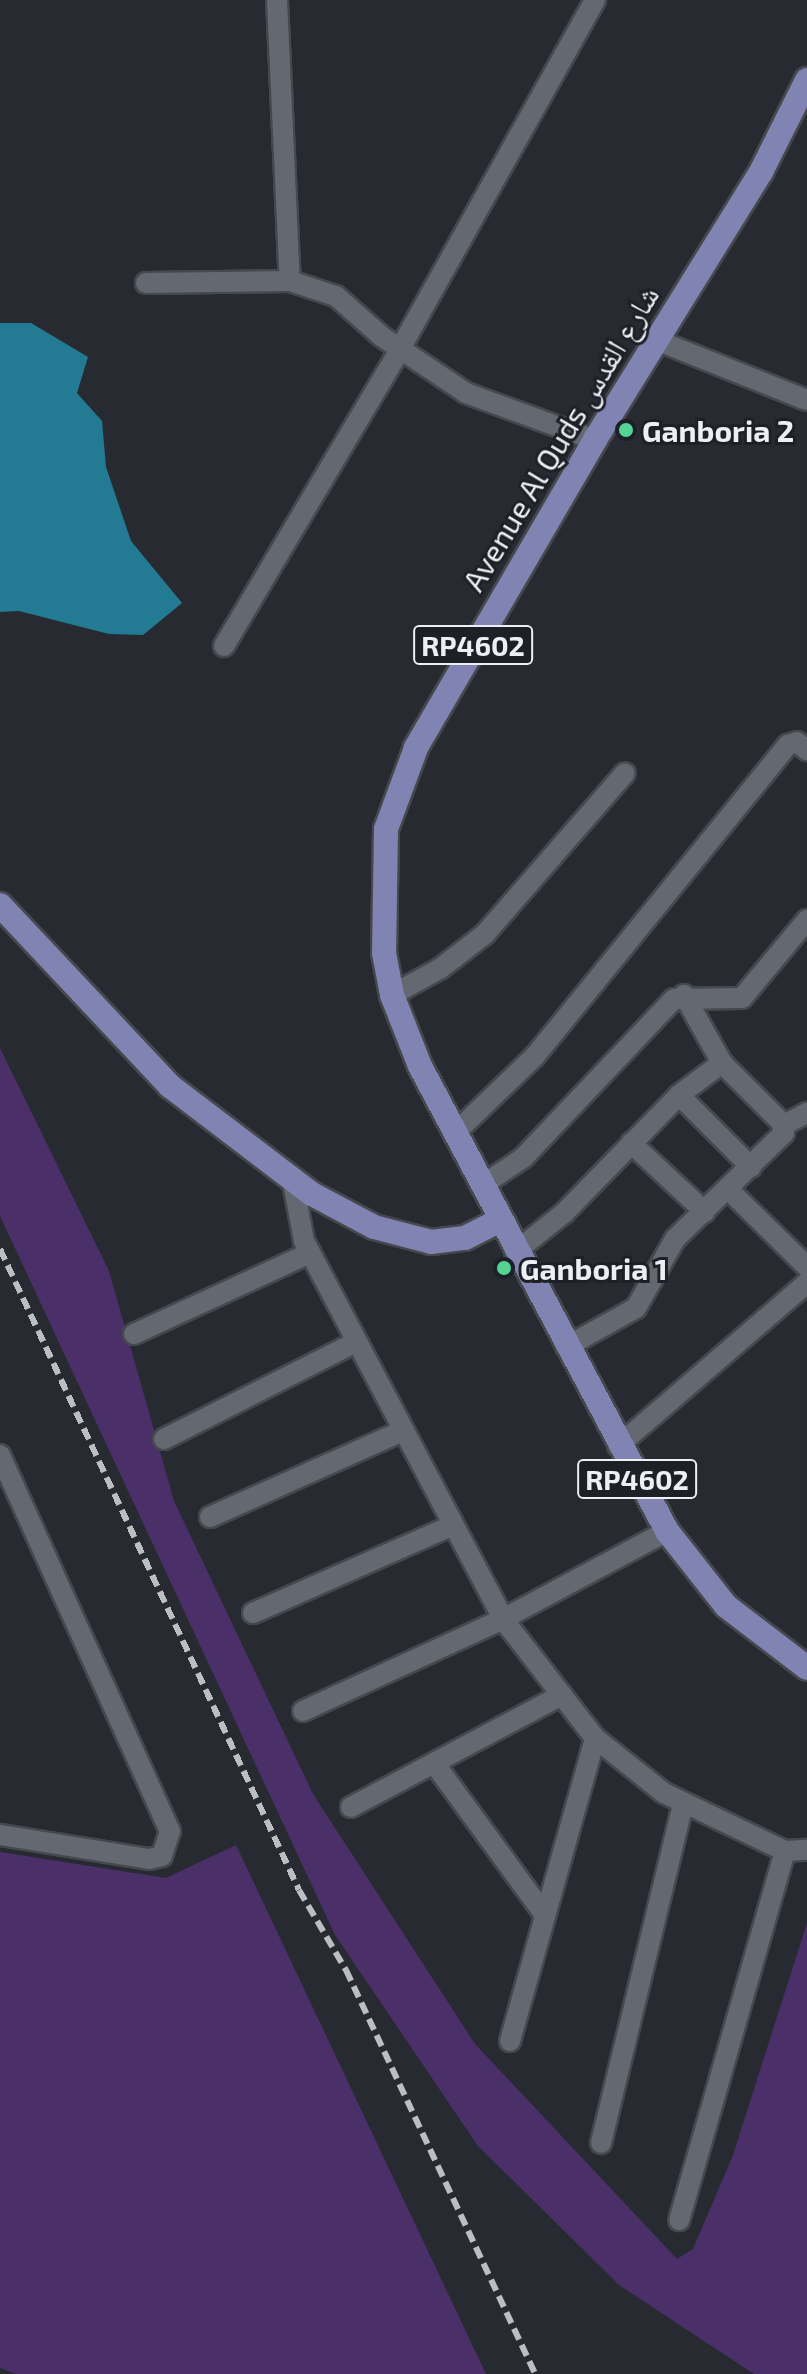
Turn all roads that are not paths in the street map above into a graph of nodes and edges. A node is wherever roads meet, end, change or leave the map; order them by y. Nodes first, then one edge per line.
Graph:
1 (277, 0) edge
2 (595, 0) edge
3 (807, 80) edge
4 (290, 281) junction
5 (146, 283) dead end
6 (656, 340) junction
7 (400, 349) junction
8 (807, 400) edge
9 (595, 440) junction
10 (224, 646) dead end
11 (807, 750) edge
12 (625, 773) dead end
13 (0, 905) edge
14 (807, 920) edge
15 (392, 995) junction
16 (684, 995) junction
17 (722, 1063) junction
18 (679, 1095) junction
19 (807, 1113) edge
20 (784, 1125) junction
21 (455, 1133) junction
22 (631, 1143) junction
23 (751, 1167) junction
24 (293, 1182) junction
25 (481, 1186) junction
26 (729, 1190) junction
27 (705, 1212) junction
28 (499, 1221) junction
29 (515, 1252) junction
30 (310, 1253) junction
31 (807, 1267) edge
32 (807, 1283) edge
33 (134, 1334) dead end
34 (356, 1342) junction
35 (566, 1347) junction
36 (402, 1431) junction
37 (164, 1439) dead end
38 (618, 1446) junction
39 (0, 1455) edge
40 (210, 1517) dead end
41 (451, 1526) junction
42 (667, 1531) junction
43 (253, 1613) dead end
44 (503, 1619) junction
45 (807, 1668) edge
46 (562, 1695) junction
47 (303, 1711) dead end
48 (595, 1738) junction
49 (434, 1763) junction
50 (683, 1803) junction
51 (351, 1807) dead end
52 (0, 1835) edge
53 (807, 1850) edge
54 (785, 1851) junction
55 (545, 1915) junction
56 (510, 2041) dead end
57 (601, 2143) dead end
58 (679, 2220) dead end

1 - 4 street
2 - 7 street
3 - 6 main road, Avenue Al Quds شارع القدس / RP4602
4 - 5 street
4 - 7 street
6 - 8 street
6 - 9 main road, Avenue Al Quds شارع القدس / RP4602
7 - 9 street
7 - 10 street
9 - 15 main road, Avenue Al Quds شارع القدس / RP4602
11 - 21 street
12 - 15 street
13 - 24 main road
14 - 16 street
15 - 21 main road, Avenue Al Quds شارع القدس / RP4602
16 - 17 street
16 - 25 street
17 - 18 street
17 - 20 street
18 - 22 street
18 - 23 street
19 - 20 street
20 - 23 street
21 - 25 main road, Avenue Al Quds شارع القدس / RP4602
22 - 27 street
22 - 29 street
23 - 26 street
24 - 28 main road
24 - 30 street
25 - 28 main road, Avenue Al Quds شارع القدس / RP4602
26 - 27 street
26 - 31 street
27 - 35 street
28 - 29 main road, Avenue Al Quds شارع القدس / RP4602
29 - 35 main road, Avenue Al Quds شارع القدس / RP4602
30 - 33 street
30 - 34 street
32 - 38 street
34 - 36 street
34 - 37 street
35 - 38 main road, Avenue Al Quds شارع القدس / RP4602
36 - 40 street
36 - 41 street
38 - 42 main road, Avenue Al Quds شارع القدس / RP4602
39 - 52 street
41 - 43 street
41 - 44 street
42 - 44 street
42 - 45 main road, Avenue Al Quds شارع القدس / RP4602
44 - 46 street
44 - 47 street
46 - 48 street
46 - 49 street
48 - 50 street
48 - 55 street
49 - 51 street
49 - 55 street
50 - 54 street
50 - 57 street
53 - 54 street
54 - 58 street
55 - 56 street

